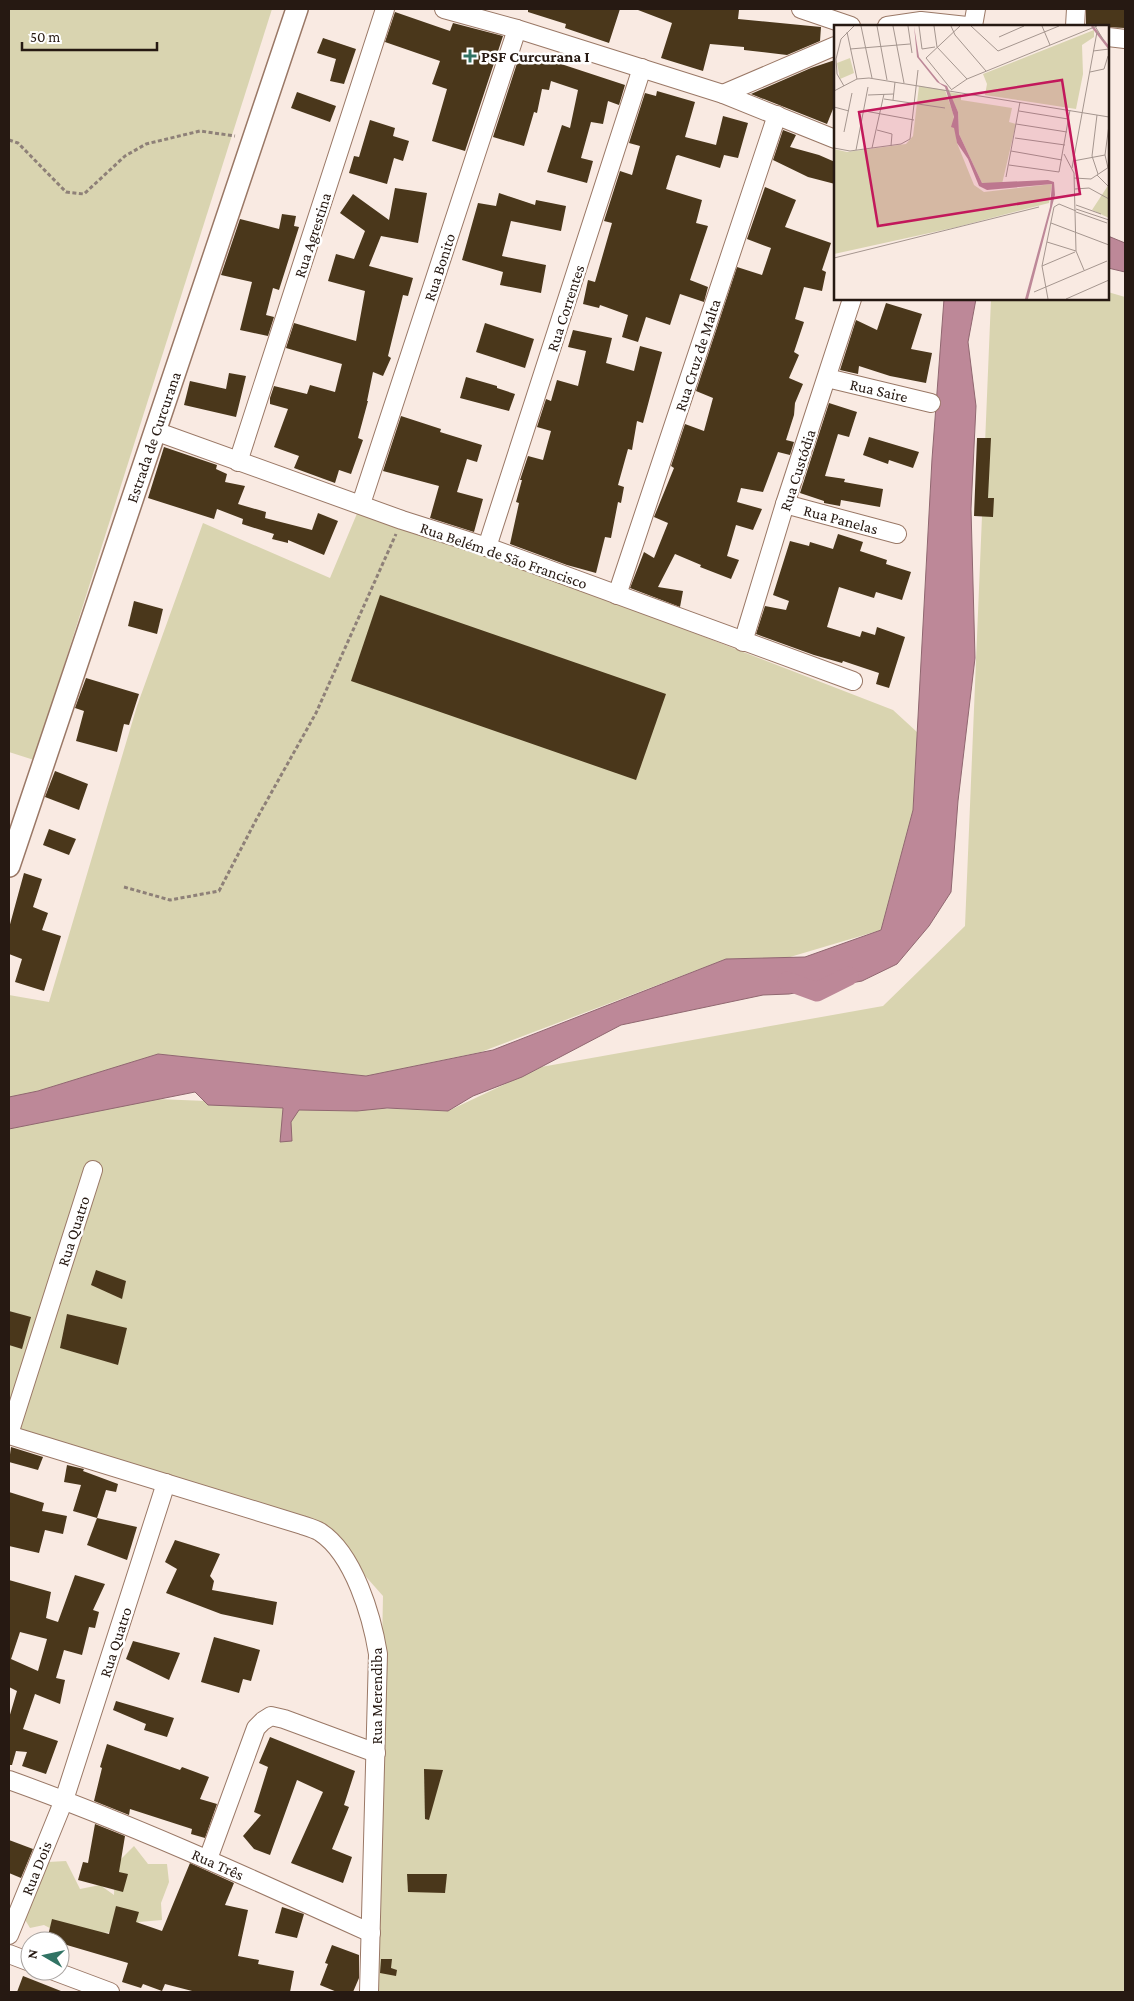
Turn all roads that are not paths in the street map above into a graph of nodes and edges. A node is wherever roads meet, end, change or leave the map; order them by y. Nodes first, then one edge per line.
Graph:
1 (297, 9) edge
2 (385, 9) edge
3 (444, 9) edge
4 (802, 9) edge
5 (976, 9) edge
6 (1076, 9) edge
7 (848, 25) edge
8 (894, 25) edge
9 (958, 25) edge
10 (973, 25) edge
11 (1075, 25) edge
12 (517, 29) junction
13 (1109, 36) edge
14 (1125, 39) edge
15 (834, 46) edge
16 (642, 68) junction
17 (723, 94) junction
18 (777, 115) junction
19 (834, 139) edge
20 (852, 300) edge
21 (826, 378) junction
22 (931, 403) dead end
23 (155, 431) junction
24 (238, 462) junction
25 (361, 504) junction
26 (786, 504) junction
27 (897, 534) dead end
28 (487, 547) junction
29 (617, 595) junction
30 (743, 642) junction
31 (853, 681) dead end
32 (9, 866) edge
33 (93, 1170) dead end
34 (9, 1434) edge
35 (166, 1483) junction
36 (376, 1754) junction
37 (9, 1780) edge
38 (64, 1800) junction
39 (208, 1859) junction
40 (371, 1933) junction
41 (9, 1936) edge
42 (70, 1977) edge
43 (110, 1992) edge
44 (369, 1992) edge

1 - 23 main road, Estrada de Curcurana
2 - 24 street, Rua Agrestina
3 - 12 street
4 - 7 street
5 - 10 street
6 - 11 street
8 - 9 street
12 - 16 street
12 - 25 street, Rua Bonito
13 - 14 street
15 - 17 street
16 - 17 street
16 - 28 street, Rua Correntes
17 - 18 street
18 - 19 street
18 - 29 street, Rua Cruz de Malta
20 - 21 street, Rua Custódia
21 - 22 street, Rua Saire
21 - 26 street, Rua Custódia
23 - 24 street, Rua Belém de São Francisco
23 - 32 main road, Estrada de Curcurana
24 - 25 street, Rua Belém de São Francisco
25 - 28 street, Rua Belém de São Francisco
26 - 27 street, Rua Panelas
26 - 30 street, Rua Custódia
28 - 29 street, Rua Belém de São Francisco
29 - 30 street, Rua Belém de São Francisco
30 - 31 street, Rua Belém de São Francisco
33 - 34 street, Rua Quatro
34 - 35 street, Rua Merendiba
35 - 36 street, Rua Merendiba
35 - 38 street, Rua Quatro
36 - 39 street
36 - 40 street, Rua Merendiba
37 - 38 street, Rua Três
38 - 39 street, Rua Três
38 - 41 street, Rua Dois
39 - 40 street, Rua Três
40 - 44 street, Rua Merendiba
42 - 43 street

